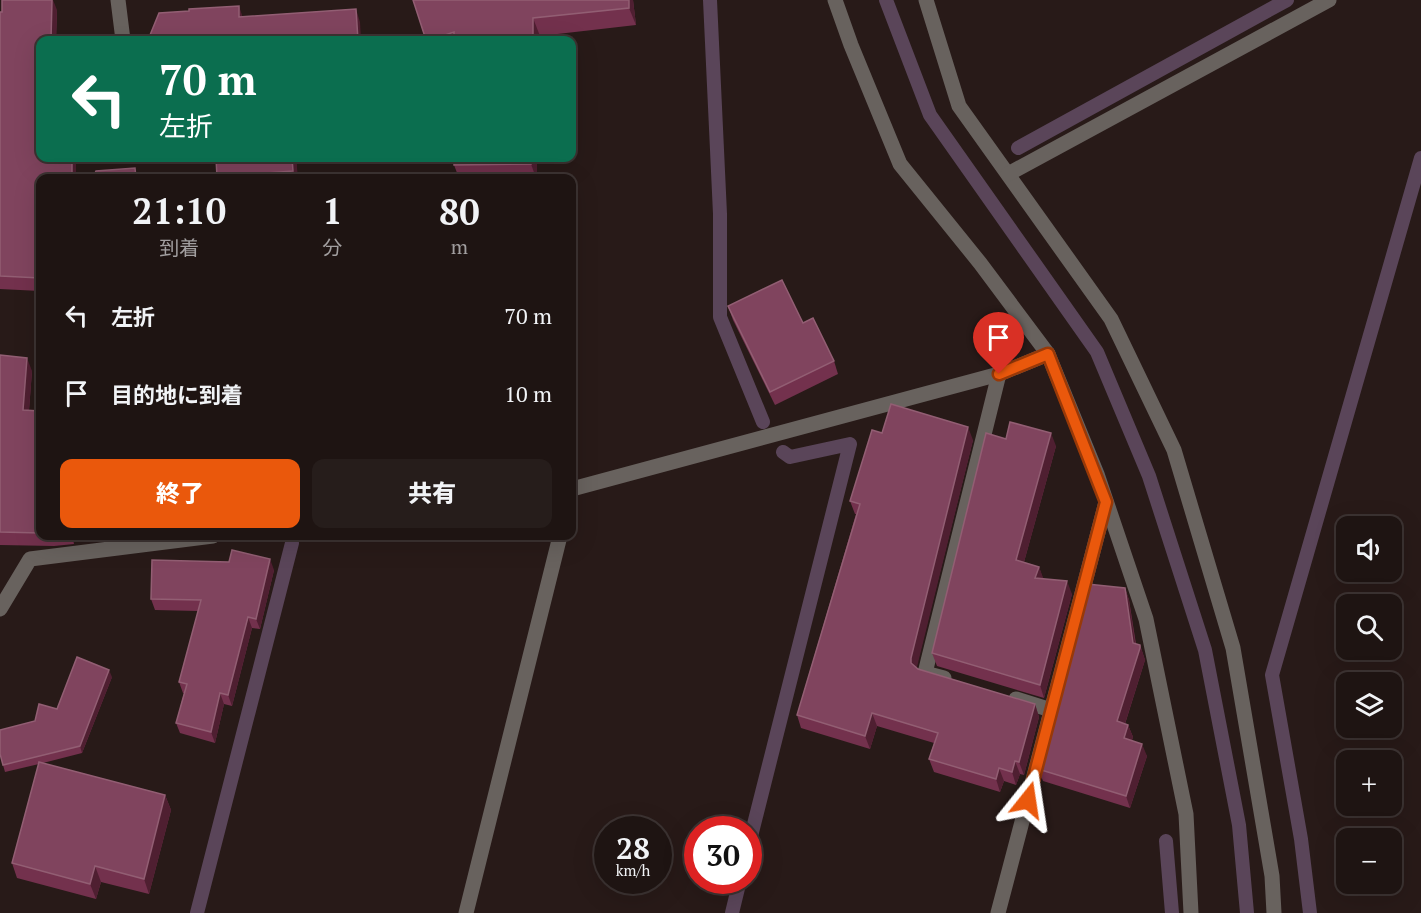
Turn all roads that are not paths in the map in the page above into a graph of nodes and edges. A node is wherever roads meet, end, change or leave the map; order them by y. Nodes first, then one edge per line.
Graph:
1 (118, 0) edge
2 (835, 0) edge
3 (926, 0) edge
4 (1329, 0) edge
5 (122, 36) edge
6 (1008, 174) junction
7 (1048, 354) junction
8 (999, 374) junction
9 (576, 488) edge
10 (1106, 502) junction
11 (181, 540) edge
12 (559, 540) edge
13 (0, 609) edge
14 (960, 683) edge
15 (1006, 696) edge
16 (1052, 710) junction
17 (466, 913) edge
18 (998, 913) edge
19 (1191, 913) edge
20 (1275, 913) edge

1 - 5 street
2 - 7 street
3 - 6 street
4 - 6 street
6 - 20 street
7 - 8 street
7 - 10 street
8 - 9 street
8 - 14 street
10 - 16 street
10 - 19 street
11 - 13 street
12 - 17 street
15 - 16 street
16 - 18 street

